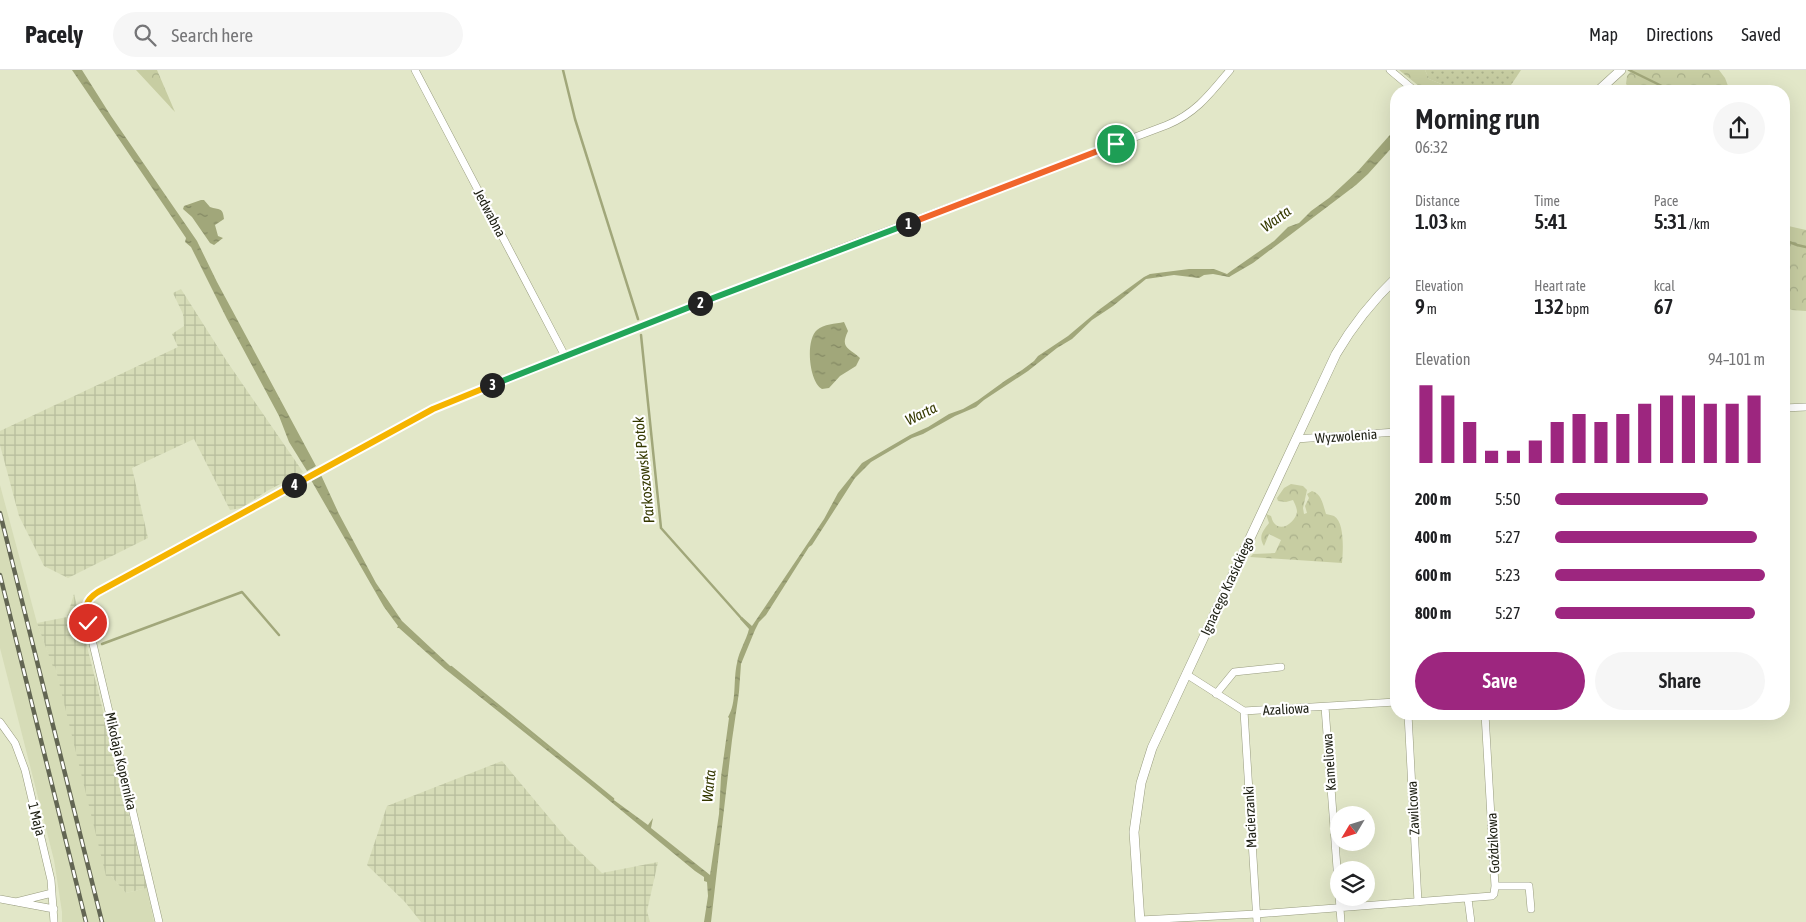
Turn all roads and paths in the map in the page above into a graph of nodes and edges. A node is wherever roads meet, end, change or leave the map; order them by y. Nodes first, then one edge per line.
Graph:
1 (415, 70) edge
2 (1230, 70) edge
3 (1390, 70) edge
4 (1621, 70) edge
5 (1408, 85) edge
6 (1605, 85) edge
7 (1390, 284) edge
8 (565, 356) junction
9 (1806, 407) edge
10 (1790, 408) edge
11 (1390, 432) edge
12 (1296, 439) junction
13 (1281, 668) dead end
14 (1186, 674) junction
15 (1216, 694) junction
16 (1390, 702) edge
17 (1325, 707) junction
18 (1244, 711) junction
19 (1408, 720) edge
20 (1485, 720) edge
21 (0, 722) edge
22 (1495, 886) junction
23 (52, 894) junction
24 (1468, 898) junction
25 (0, 899) edge
26 (16, 902) junction
27 (1418, 902) junction
28 (1339, 907) junction
29 (54, 909) junction
30 (1531, 909) dead end
31 (1256, 914) junction
32 (1140, 921) edge
33 (54, 922) edge
34 (159, 922) edge
35 (1257, 922) edge
36 (1341, 922) edge
37 (1471, 922) edge

1 - 8 street, Jedwabna
2 - 8 street
3 - 5 street
4 - 6 street
7 - 12 street, Ignacego Krasickiego
8 - 34 street, Mikołaja Kopernika
9 - 10 street
11 - 12 street, Wyzwolenia
12 - 14 street, Ignacego Krasickiego
13 - 15 street
14 - 15 street, Azaliowa
14 - 32 street, Ignacego Krasickiego
15 - 18 street, Azaliowa
16 - 17 street, Azaliowa
17 - 18 street, Azaliowa
17 - 28 street, Kameliowa
18 - 31 street, Macierzanki
19 - 27 street, Zawilcowa
20 - 22 street, Goździkowa
21 - 23 street, 1 Maja
22 - 24 street, Goździkowa
22 - 30 street
23 - 26 street
23 - 29 street, 1 Maja
24 - 27 street, Goździkowa
24 - 37 street
25 - 26 street
26 - 29 street
27 - 28 street, Goździkowa
28 - 31 street, Goździkowa
28 - 36 street, Kameliowa
29 - 33 street, 1 Maja
31 - 32 street, Goździkowa
31 - 35 street, Macierzanki

